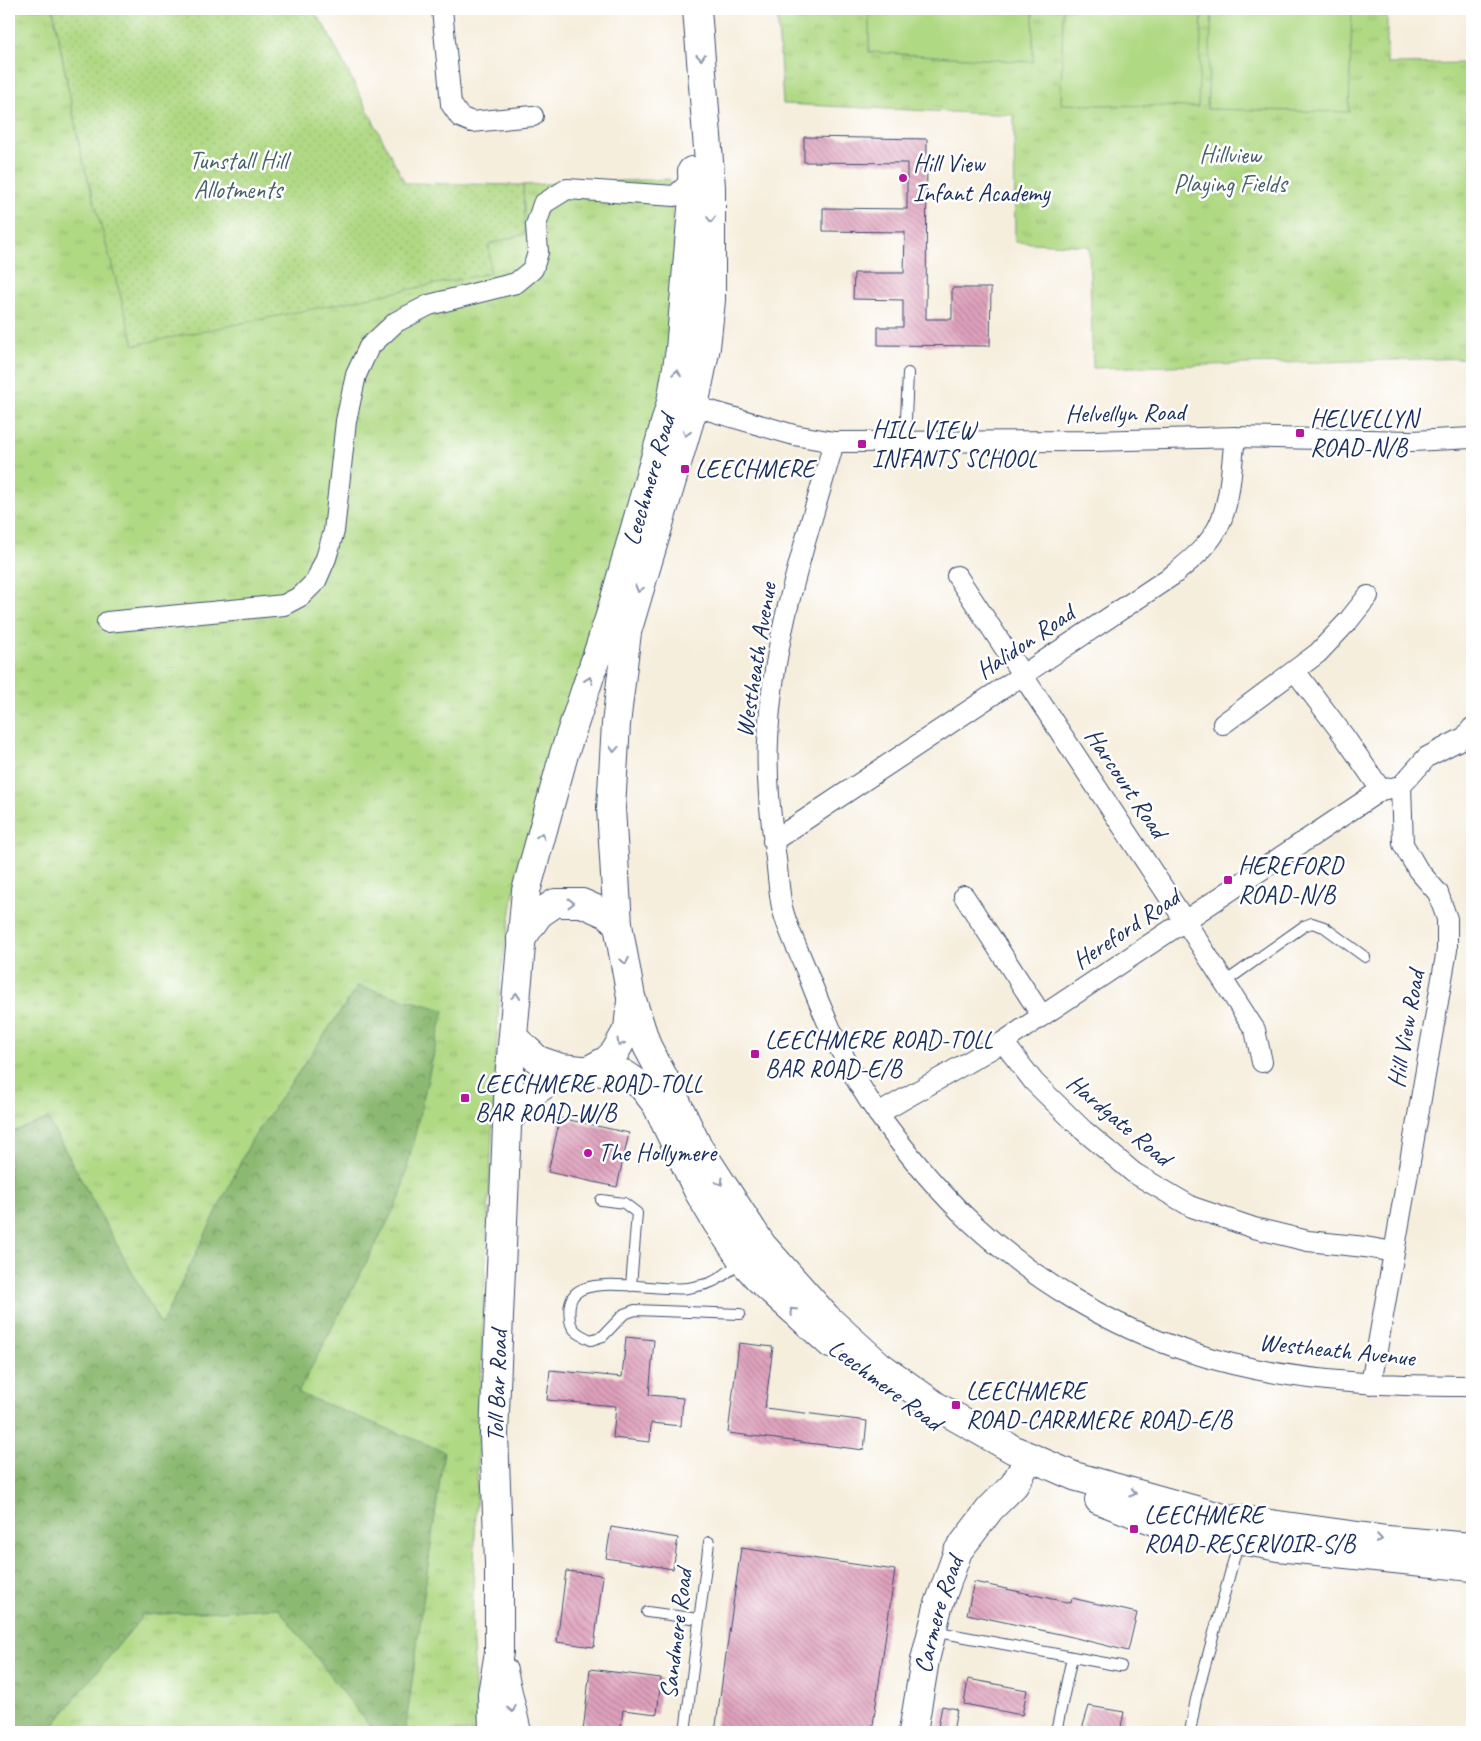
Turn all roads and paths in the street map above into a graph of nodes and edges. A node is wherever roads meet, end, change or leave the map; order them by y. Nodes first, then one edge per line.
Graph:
1 (442, 9) edge
2 (679, 9) edge
3 (697, 9) edge
4 (534, 116) dead end
5 (693, 179) junction
6 (908, 373) dead end
7 (683, 404) junction
8 (1235, 437) junction
9 (1472, 438) edge
10 (834, 442) junction
11 (905, 442) junction
12 (957, 576) dead end
13 (1368, 596) dead end
14 (107, 622) dead end
15 (1295, 671) junction
16 (1022, 675) junction
17 (1223, 724) dead end
18 (1472, 728) edge
19 (1401, 786) junction
20 (1381, 790) junction
21 (774, 841) junction
22 (964, 896) dead end
23 (1185, 920) junction
24 (618, 925) junction
25 (521, 939) junction
26 (1365, 957) dead end
27 (1224, 982) junction
28 (632, 997) junction
29 (1042, 1016) junction
30 (513, 1036) junction
31 (1003, 1042) junction
32 (1262, 1062) dead end
33 (587, 1071) junction
34 (509, 1079) joint
35 (878, 1114) junction
36 (508, 1120) junction
37 (601, 1200) dead end
38 (1394, 1252) junction
39 (743, 1261) junction
40 (631, 1286) junction
41 (740, 1314) dead end
42 (1371, 1384) junction
43 (1472, 1386) edge
44 (1018, 1461) junction
45 (1240, 1539) junction
46 (709, 1542) dead end
47 (1472, 1547) edge
48 (1472, 1567) edge
49 (648, 1612) dead end
50 (700, 1619) junction
51 (932, 1631) junction
52 (499, 1652) junction
53 (1072, 1657) junction
54 (1121, 1666) dead end
55 (493, 1732) edge
56 (517, 1732) edge
57 (685, 1732) edge
58 (913, 1732) edge
59 (1056, 1732) edge
60 (1190, 1732) edge

1 - 4 street
2 - 5 main road, Leechmere Road
3 -> 7 main road, Leechmere Road
7 -> 5 main road, Leechmere Road
5 - 14 street
6 - 11 lane
7 - 10 street, Helvellyn Road
7 -> 24 main road, Leechmere Road
25 -> 7 main road, Leechmere Road
8 - 9 street, Helvellyn Road
8 - 11 street, Helvellyn Road
8 - 16 street, Halidon Road
10 - 11 street, Helvellyn Road
10 - 21 street, Westheath Avenue
12 - 16 street, Harcourt Road
13 - 15 street
15 - 17 street
15 - 20 street
16 - 21 street, Halidon Road
16 - 23 street, Harcourt Road
18 - 19 street
19 - 20 street, Hereford Road
19 - 38 street, Hill View Road
20 - 23 street, Hereford Road
21 - 35 street, Westheath Avenue
22 - 29 street
23 - 27 street, Harcourt Road
23 - 29 street, Hereford Road
25 -> 24 main road
24 -> 28 main road, Leechmere Road
30 -> 25 main road, Leechmere Road
26 - 27 lane
27 - 32 street, Harcourt Road
28 -> 33 main road
28 -> 44 main road, Leechmere Road
29 - 31 street, Hereford Road
30 - 33 main road, Leechmere Road
30 - 34 main road, Leechmere Road
31 - 35 street, Hereford Road
31 - 38 street, Hardgate Road
33 - 36 main road
33 - 39 main road, Leechmere Road
34 - 36 main road, Toll Bar Road
35 - 42 street, Westheath Avenue
36 - 52 main road, Toll Bar Road
37 - 40 lane
38 - 42 street, Hill View Road
39 - 40 lane
44 -> 39 main road, Leechmere Road
40 - 41 lane
42 - 43 street, Westheath Avenue
44 - 45 main road, Leechmere Road
44 -> 47 main road, Leechmere Road
44 - 51 main road, Carmere Road
45 - 48 main road, Leechmere Road
45 - 60 lane
46 - 50 lane, Sandmere Road
49 - 50 lane
50 - 57 lane, Sandmere Road
51 - 53 lane
51 - 58 main road, Carmere Road
52 - 55 main road, Toll Bar Road
52 -> 56 main road, Toll Bar Road
53 - 54 lane
53 - 59 lane

